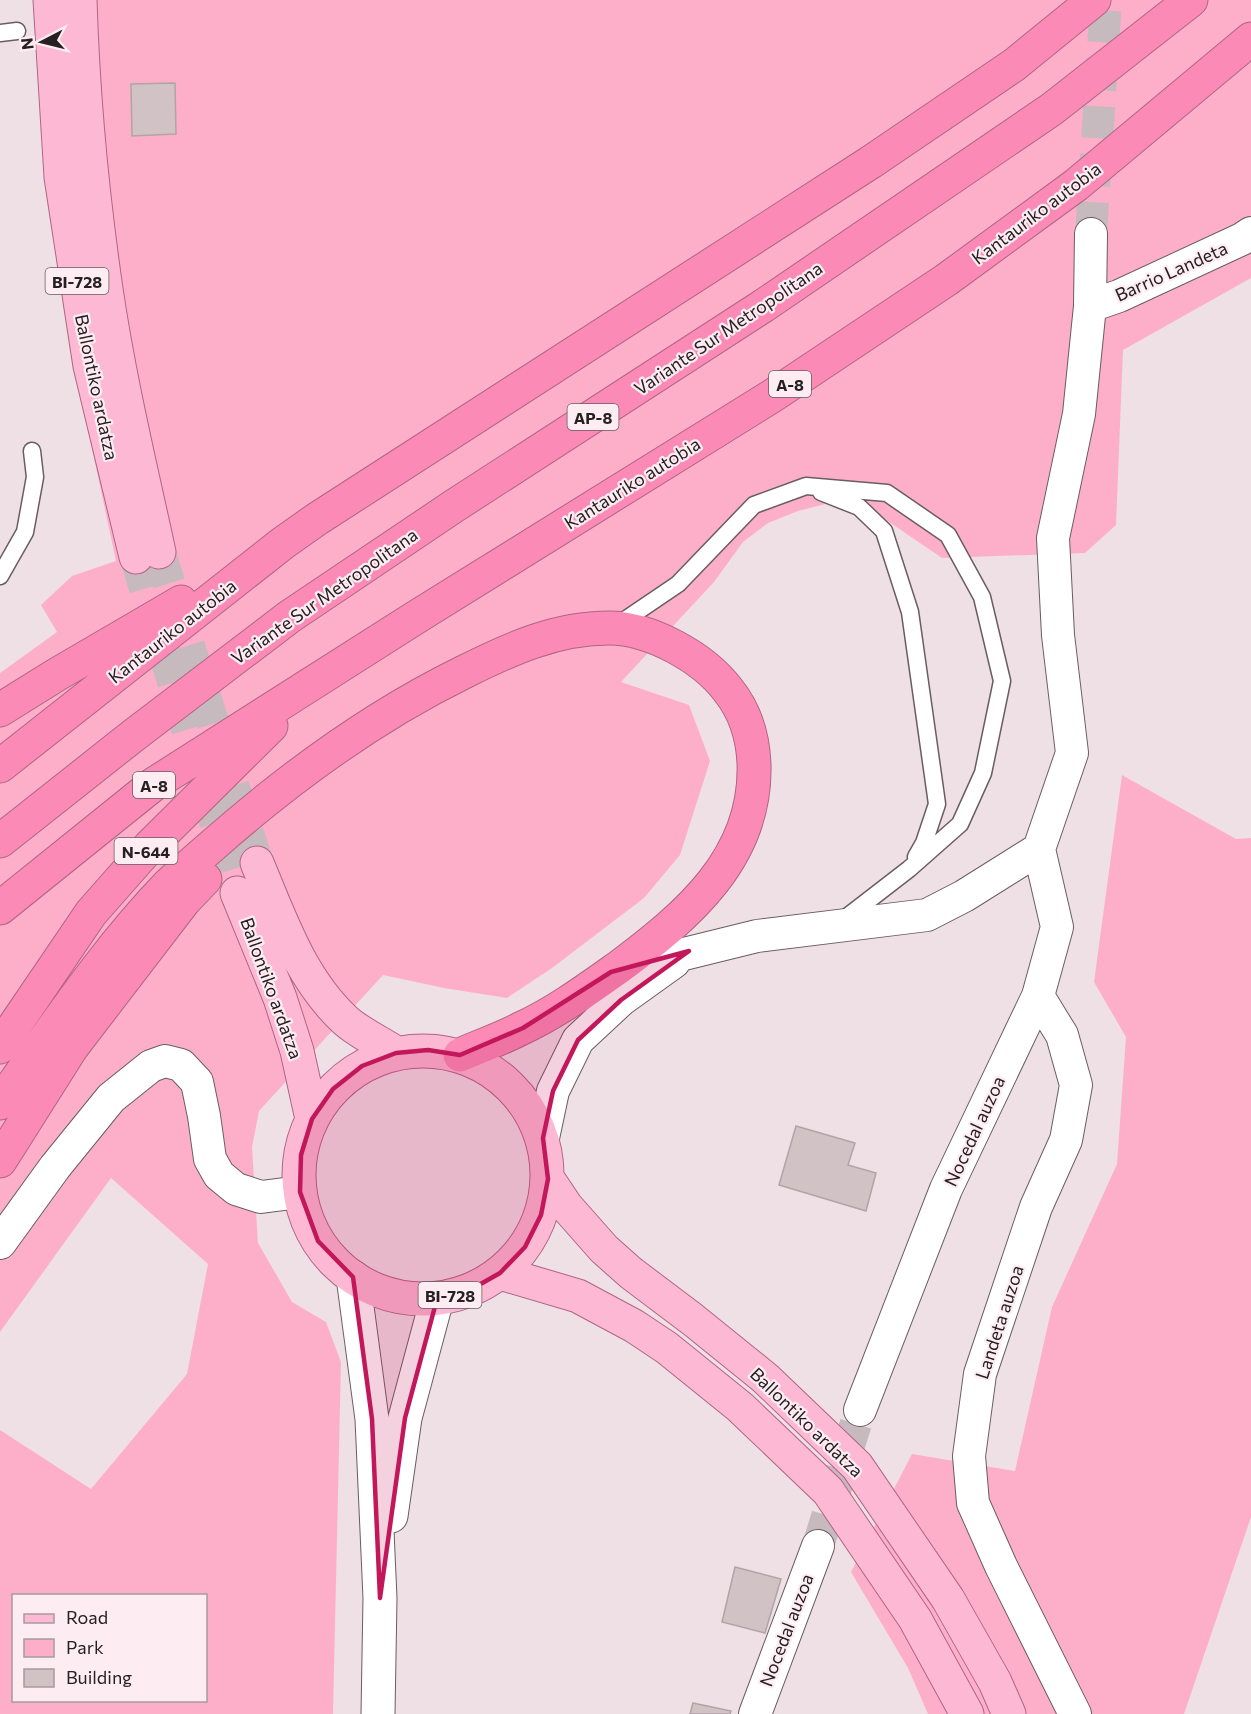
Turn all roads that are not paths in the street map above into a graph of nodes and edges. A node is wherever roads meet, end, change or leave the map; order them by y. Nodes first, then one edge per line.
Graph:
1 (50, 0) edge
2 (80, 0) edge
3 (1094, 0) edge
4 (1191, 0) edge
5 (17, 31) dead end
6 (0, 33) edge
7 (1251, 39) edge
8 (1251, 233) edge
9 (1091, 234) tunnel mouth
10 (1090, 306) junction
11 (32, 451) dead end
12 (806, 486) junction
13 (284, 543) junction
14 (0, 576) edge
15 (613, 628) junction
16 (319, 678) junction
17 (0, 711) edge
18 (363, 730) junction
19 (0, 766) edge
20 (0, 841) edge
21 (1039, 849) junction
22 (257, 863) tunnel mouth
23 (909, 869) junction
24 (237, 893) tunnel mouth
25 (0, 908) edge
26 (834, 927) junction
27 (689, 951) junction
28 (611, 972) junction
29 (1038, 996) junction
30 (0, 1047) edge
31 (396, 1053) junction
32 (460, 1055) junction
33 (0, 1103) edge
34 (312, 1119) junction
35 (543, 1138) junction
36 (0, 1161) edge
37 (548, 1179) junction
38 (300, 1192) junction
39 (0, 1243) edge
40 (500, 1273) junction
41 (353, 1277) junction
42 (437, 1299) junction
43 (860, 1410) tunnel mouth
44 (818, 1546) tunnel mouth
45 (380, 1598) junction
46 (378, 1714) edge
47 (755, 1714) edge
48 (967, 1714) edge
49 (1010, 1714) edge
50 (1075, 1714) edge

1 - 2 main road, Ballontiko ardatza / BI-728
3 - 13 highway, Kantauriko autobia
4 - 20 highway, Variante Sur Metropolitana / AP-8
5 - 6 lane
7 - 16 highway, Kantauriko autobia / A-8
8 - 10 street, Barrio Landeta
9 - 10 street
10 - 21 street
11 - 14 lane
12 - 15 lane
12 - 23 lane
12 - 23 lane
13 - 17 highway
13 - 19 highway, Kantauriko autobia
15 - 18 highway
15 - 28 highway
16 - 25 highway, Kantauriko autobia / A-8
16 - 30 highway, N-644
18 - 33 highway
18 - 36 highway
21 - 26 street
21 - 29 street, Nocedal auzoa
22 - 31 main road, Ballontiko ardatza
23 - 26 lane
24 - 34 main road, Ballontiko ardatza / BI-728
26 - 27 street
27 - 28 street
27 - 35 street
28 - 32 highway
29 - 43 street, Nocedal auzoa
29 - 50 street, Landeta auzoa
31 - 32 main road, BI-728
31 - 34 main road, BI-728
32 - 35 main road, BI-728
34 - 38 main road, BI-728
35 - 37 main road, BI-728
37 - 40 main road, BI-728
37 - 49 main road, Ballontiko ardatza / BI-728
38 - 39 street
38 - 41 main road, BI-728
40 - 42 main road, BI-728
40 - 48 main road, Ballontiko ardatza / BI-728
41 - 42 main road, BI-728
41 - 45 street
42 - 45 street
44 - 47 street, Nocedal auzoa
45 - 46 street

